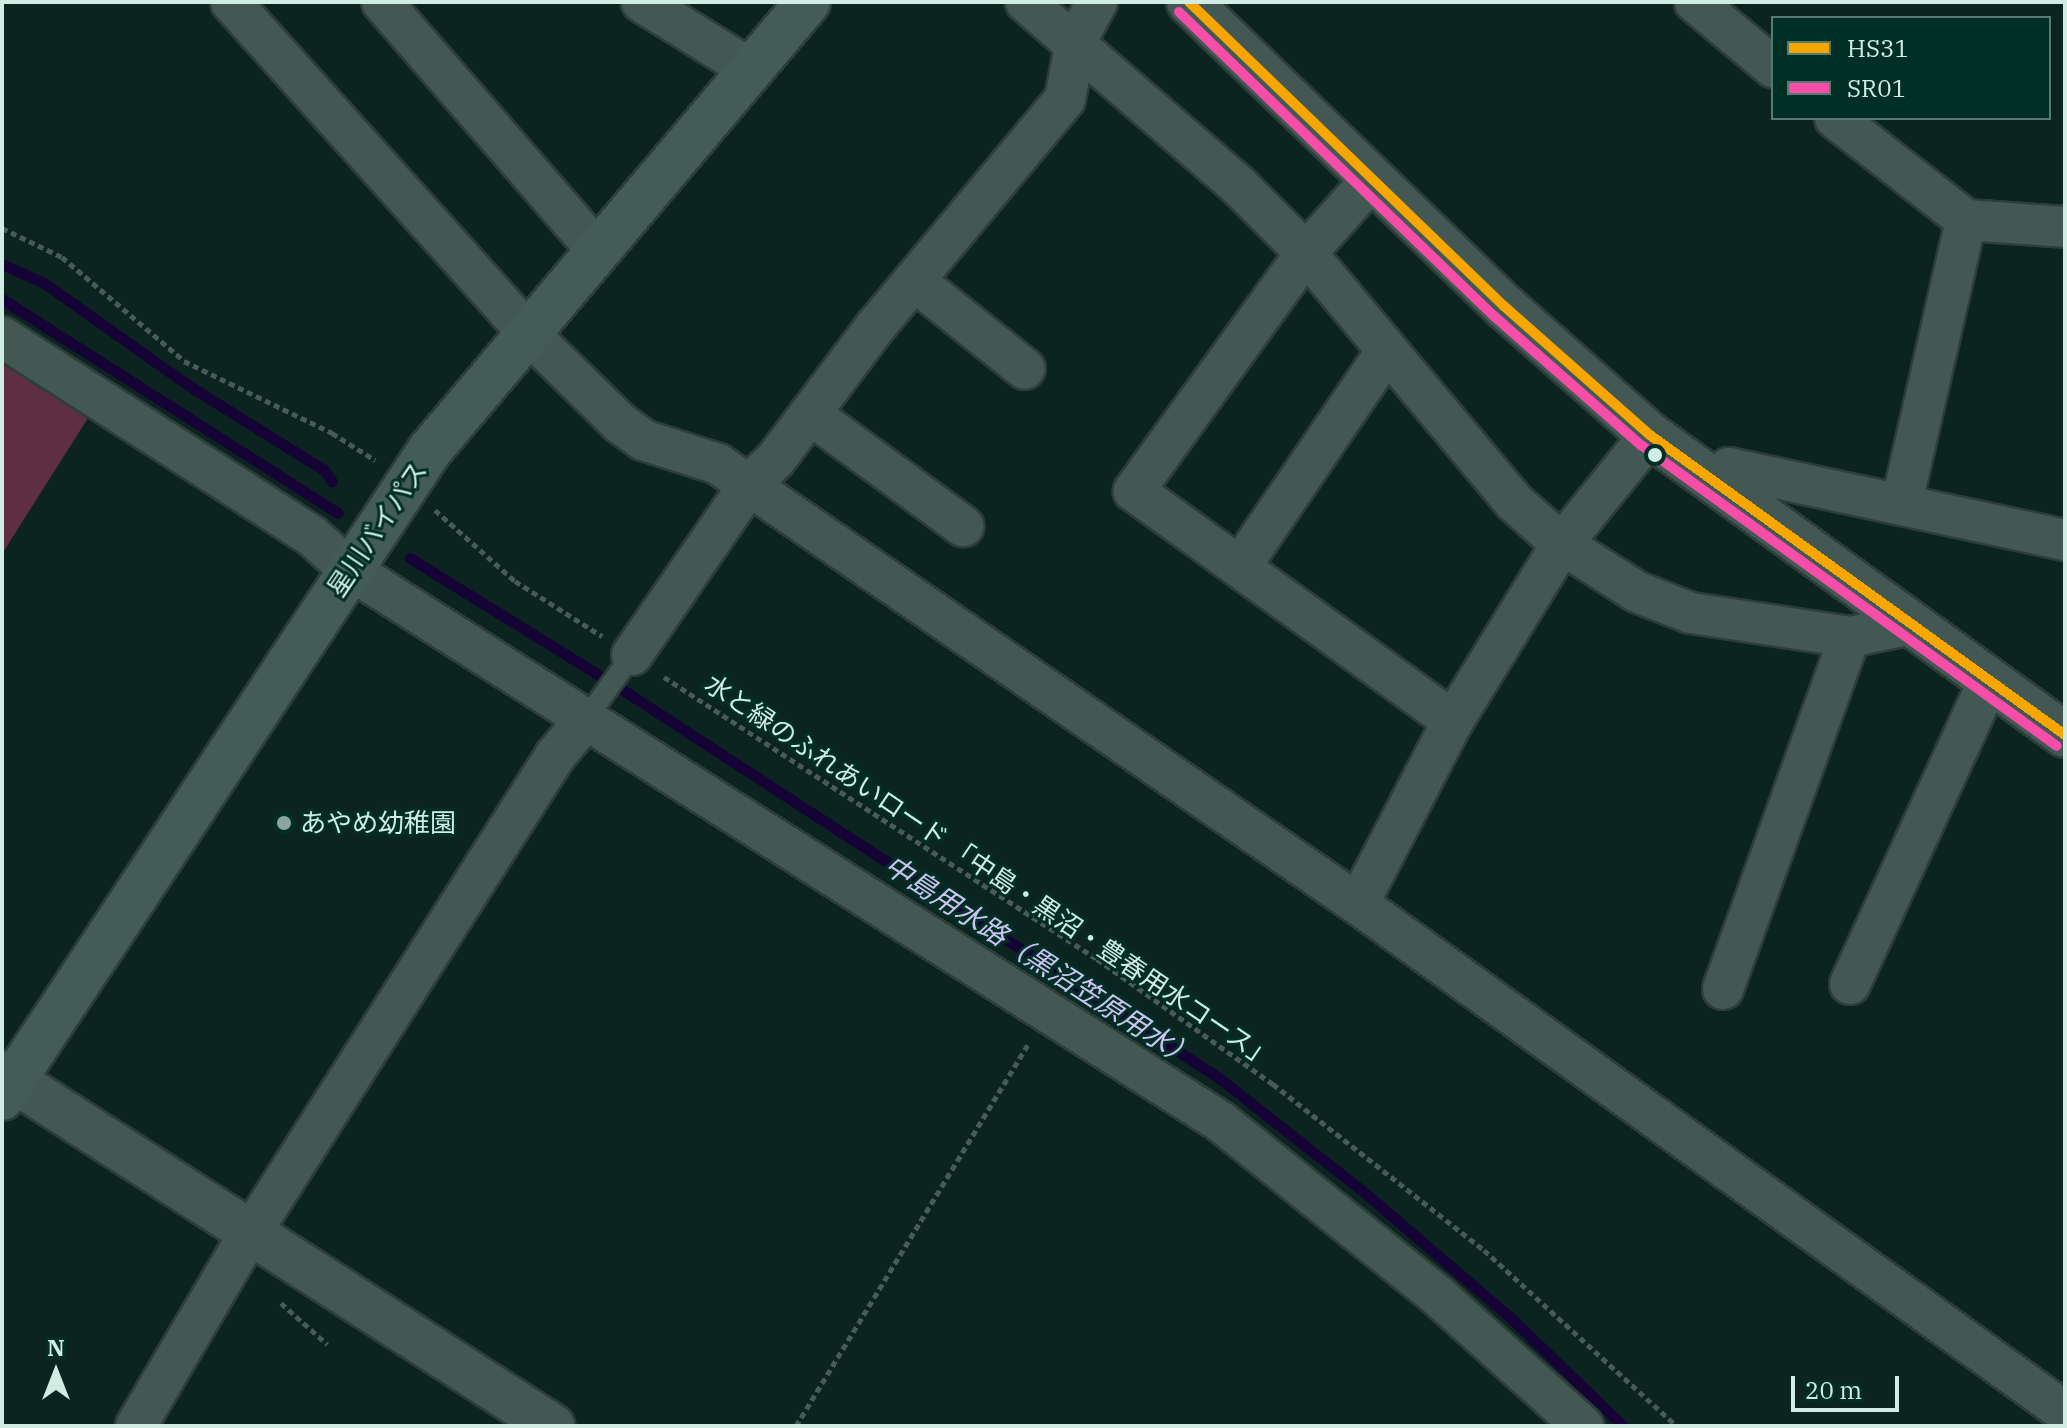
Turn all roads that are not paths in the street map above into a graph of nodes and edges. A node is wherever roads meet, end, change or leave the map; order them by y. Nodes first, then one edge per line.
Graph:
1 (231, 2) edge
2 (382, 2) edge
3 (642, 2) edge
4 (808, 2) edge
5 (1026, 2) edge
6 (1097, 2) edge
7 (1189, 2) edge
8 (1710, 6) edge
9 (1076, 41) junction
10 (1771, 65) edge
11 (750, 69) junction
12 (1838, 120) edge
13 (1372, 179) junction
14 (1966, 220) junction
15 (2065, 227) edge
16 (597, 250) junction
17 (1306, 253) junction
18 (916, 282) junction
19 (526, 331) junction
20 (2, 337) edge
21 (1385, 354) junction
22 (1025, 369) dead end
23 (810, 414) junction
24 (1650, 435) junction
25 (1713, 483) junction
26 (749, 485) junction
27 (1902, 502) junction
28 (963, 526) dead end
29 (2065, 540) edge
30 (1562, 544) junction
31 (1240, 567) junction
32 (349, 569) junction
33 (1908, 625) junction
34 (1850, 637) junction
35 (630, 658) joint
36 (1989, 681) junction
37 (593, 711) junction
38 (1453, 721) junction
39 (2065, 735) edge
40 (1358, 904) junction
41 (1850, 984) dead end
42 (1723, 989) dead end
43 (6, 1084) edge
44 (253, 1231) junction
45 (2065, 1412) edge
46 (136, 1426) edge
47 (552, 1426) edge
48 (1583, 1426) edge

1 - 19 street
2 - 16 street
3 - 11 street
4 - 11 main road, 星川バイパス
5 - 9 street
6 - 9 street
7 - 13 street
8 - 10 street
9 - 17 street
9 - 18 street
11 - 16 main road, 星川バイパス
12 - 14 street
13 - 17 street
13 - 24 street
14 - 15 street
14 - 27 street
16 - 19 main road, 星川バイパス
17 - 21 street
17 - 31 street
18 - 22 street
18 - 23 street
19 - 26 street
19 - 32 main road, 星川バイパス
20 - 32 street
21 - 30 street
21 - 31 street
23 - 26 street
23 - 28 street
24 - 25 street
24 - 30 street
25 - 27 street
25 - 33 street
26 - 35 street
26 - 40 street
27 - 29 street
30 - 34 street
30 - 38 street
31 - 38 street
32 - 37 street
32 - 43 main road, 星川バイパス
33 - 34 street
33 - 36 street
34 - 42 street
35 - 37 lane
36 - 39 street
36 - 41 street
37 - 44 street
37 - 48 street
38 - 40 street
40 - 45 street
43 - 44 street
44 - 46 street
44 - 47 street

